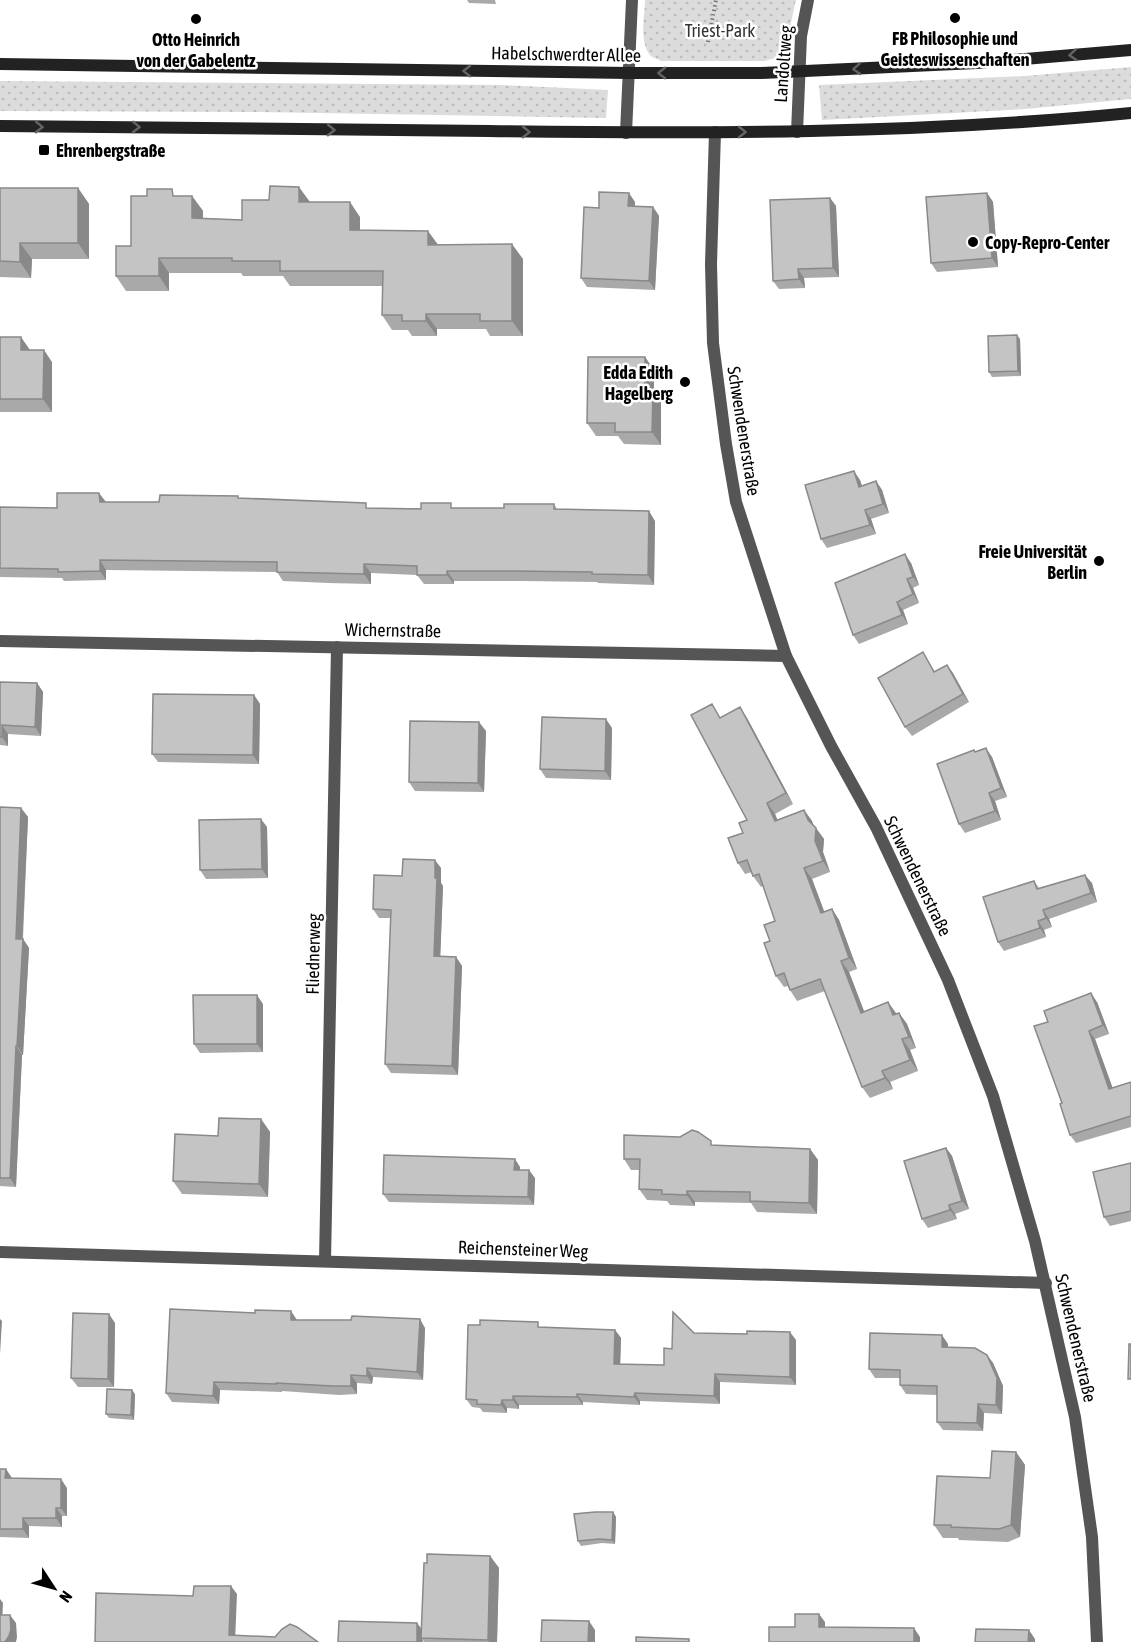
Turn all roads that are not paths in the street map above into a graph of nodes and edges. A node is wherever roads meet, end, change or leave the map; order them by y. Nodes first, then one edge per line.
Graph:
1 (632, 0) edge
2 (808, 0) edge
3 (1131, 50) edge
4 (0, 64) edge
5 (798, 72) junction
6 (629, 73) junction
7 (1131, 113) edge
8 (0, 126) edge
9 (715, 132) junction
10 (797, 132) junction
11 (626, 133) junction
12 (0, 640) edge
13 (336, 647) junction
14 (786, 656) junction
15 (0, 1252) edge
16 (325, 1261) junction
17 (1046, 1283) junction
18 (1097, 1642) edge

1 - 6 street
2 - 5 street, Landoltweg
3 -> 5 main road, Habelschwerdter Allee
6 -> 4 main road, Habelschwerdter Allee
5 -> 6 main road, Habelschwerdter Allee
5 - 10 street, Landoltweg
6 - 11 street
7 - 10 main road
8 -> 11 main road
9 -> 10 main road
9 - 11 main road
9 - 14 street, Schwendenerstraße
12 - 13 street, Wichernstraße
13 - 14 street, Wichernstraße
13 - 16 street, Fliednerweg
14 - 17 street, Schwendenerstraße
15 - 16 street, Reichensteiner Weg
16 - 17 street, Reichensteiner Weg
17 - 18 street, Schwendenerstraße

